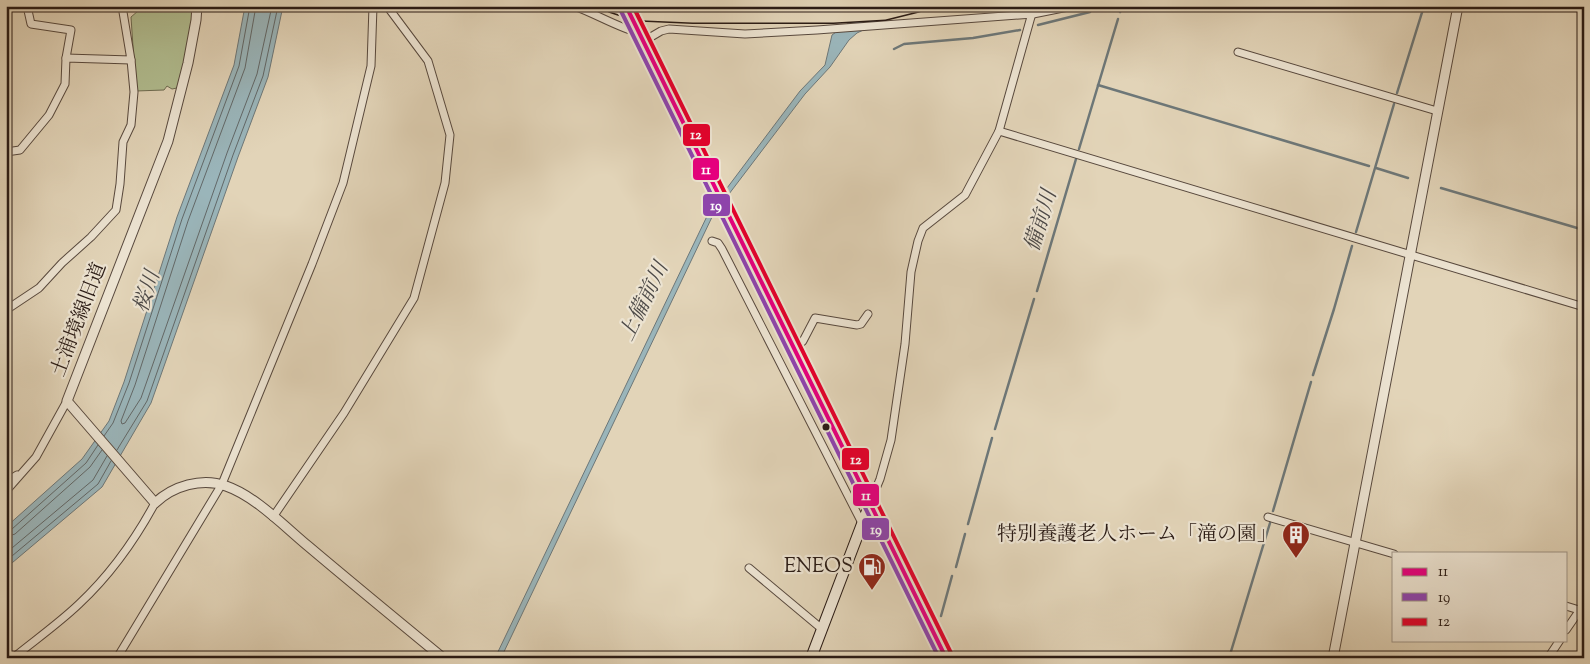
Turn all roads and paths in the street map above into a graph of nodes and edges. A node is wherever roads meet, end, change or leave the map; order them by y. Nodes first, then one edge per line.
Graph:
1 (27, 6) edge
2 (122, 6) edge
3 (197, 6) edge
4 (373, 6) edge
5 (387, 6) edge
6 (574, 6) edge
7 (612, 6) edge
8 (805, 6) edge
9 (918, 6) edge
10 (1034, 6) edge
11 (1072, 6) edge
12 (1458, 6) edge
13 (628, 9) edge
14 (832, 12) edge
15 (1033, 14) junction
16 (642, 37) junction
17 (1238, 52) dead end
18 (66, 58) junction
19 (131, 60) junction
20 (1438, 111) junction
21 (999, 131) junction
22 (6, 152) edge
23 (712, 241) dead end
24 (1411, 254) junction
25 (1584, 307) edge
26 (6, 310) edge
27 (868, 314) dead end
28 (795, 348) junction
29 (69, 403) junction
30 (24, 471) junction
31 (6, 482) edge
32 (222, 484) junction
33 (6, 492) edge
34 (155, 503) junction
35 (870, 503) junction
36 (273, 517) junction
37 (1268, 517) dead end
38 (862, 524) junction
39 (1356, 542) junction
40 (1392, 553) edge
41 (749, 568) dead end
42 (1568, 606) edge
43 (1581, 607) edge
44 (1568, 627) edge
45 (822, 629) junction
46 (1559, 642) edge
47 (13, 658) edge
48 (117, 658) edge
49 (443, 658) edge
50 (811, 658) edge
51 (946, 658) edge
52 (1334, 658) edge
53 (1548, 658) edge

1 - 18 street
2 - 19 street
3 - 29 street, 土浦境線旧道
4 - 32 street
5 - 36 street
6 - 16 street
7 - 13 main road
8 - 14 main road
9 - 14 main road
10 - 15 street
11 - 15 street
12 - 20 street
13 - 14 main road
13 - 16 main road
15 - 16 street
15 - 21 street
16 - 28 main road
17 - 20 street
18 - 19 street
18 - 22 street
19 - 26 street
20 - 24 street
21 - 24 street
21 - 35 street
23 - 38 street
24 - 25 street
24 - 39 street
27 - 28 street
28 - 35 main road
29 - 30 street
29 - 34 street, 土浦境線旧道
30 - 31 street
30 - 33 street
32 - 34 street
32 - 36 street
32 - 48 street
34 - 47 street
35 - 38 main road
35 - 51 main road
36 - 49 street
37 - 39 street
38 - 45 main road
39 - 40 street
39 - 52 street
41 - 45 street
42 - 43 street
43 - 44 street
45 - 50 main road
46 - 53 street

